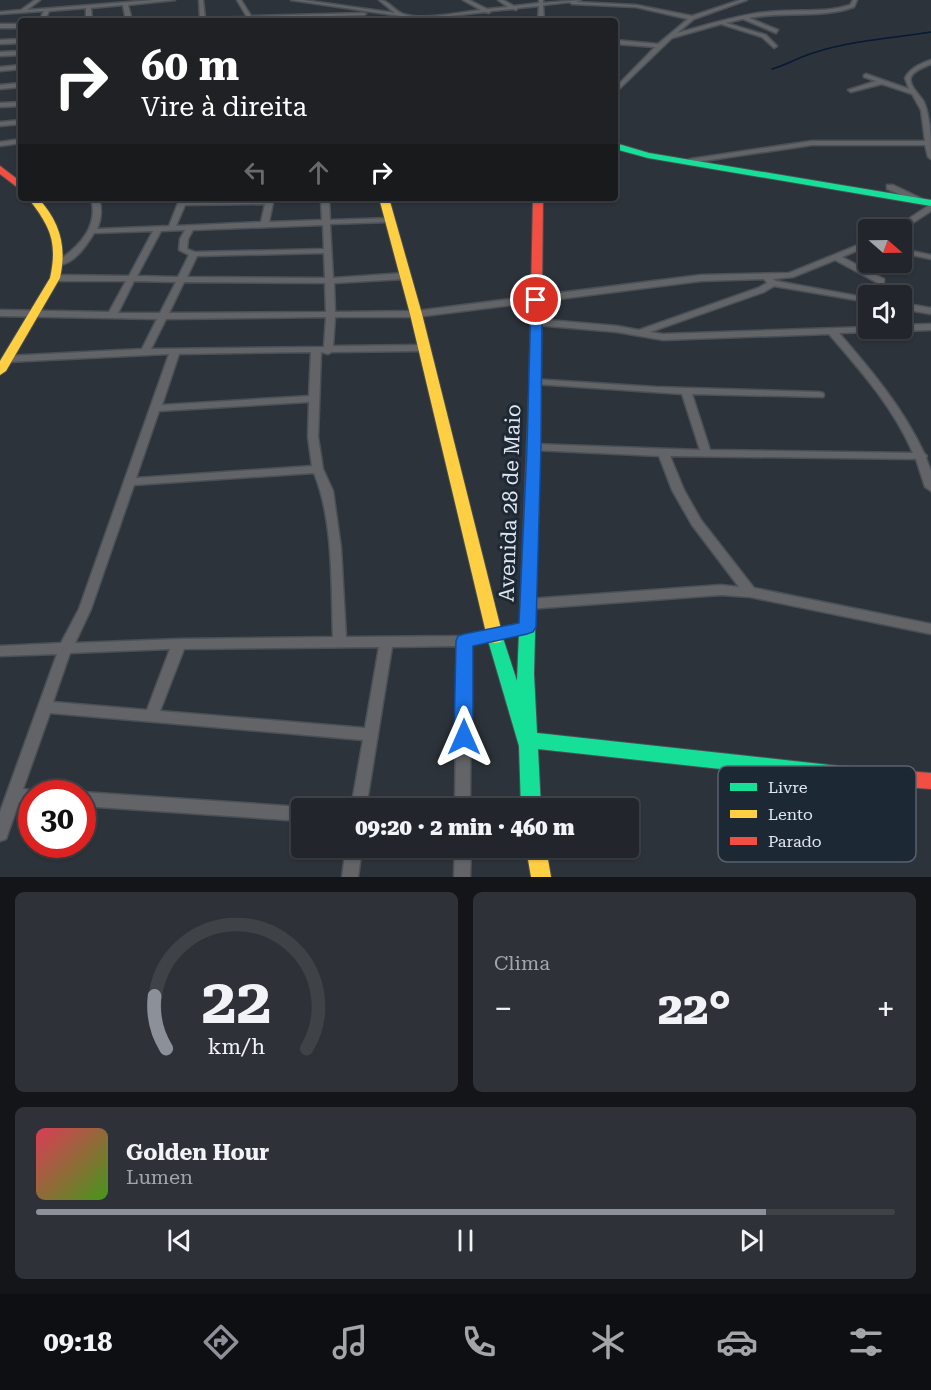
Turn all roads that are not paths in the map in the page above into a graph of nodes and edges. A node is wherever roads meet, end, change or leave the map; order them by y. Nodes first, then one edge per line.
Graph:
1 (38, 0) edge
2 (173, 0) edge
3 (201, 0) edge
4 (239, 0) edge
5 (293, 0) edge
6 (381, 0) edge
7 (465, 0) edge
8 (500, 0) edge
9 (579, 0) edge
10 (745, 0) edge
11 (855, 0) edge
12 (564, 1) edge
13 (161, 2) edge
14 (541, 3) edge
15 (125, 4) junction
16 (555, 4) junction
17 (337, 5) junction
18 (88, 6) junction
19 (47, 9) junction
20 (516, 9) junction
21 (20, 11) junction
22 (9, 12) junction
23 (490, 12) junction
24 (0, 13) edge
25 (168, 13) dead end
26 (388, 14) junction
27 (696, 15) junction
28 (291, 16) junction
29 (404, 17) junction
30 (743, 17) junction
31 (43, 18) edge
32 (89, 18) edge
33 (128, 18) edge
34 (170, 18) edge
35 (203, 18) edge
36 (254, 18) edge
37 (267, 18) edge
38 (340, 18) edge
39 (541, 18) edge
40 (721, 23) junction
41 (0, 25) edge
42 (18, 26) edge
43 (776, 31) dead end
44 (630, 38) dead end
45 (670, 38) junction
46 (18, 41) edge
47 (0, 42) edge
48 (618, 42) edge
49 (659, 46) junction
50 (774, 46) dead end
51 (18, 53) edge
52 (0, 54) edge
53 (931, 62) edge
54 (18, 67) edge
55 (0, 69) edge
56 (866, 76) dead end
57 (881, 82) junction
58 (18, 85) edge
59 (0, 87) edge
60 (618, 88) edge
61 (851, 90) dead end
62 (912, 92) junction
63 (18, 104) edge
64 (931, 104) edge
65 (0, 105) edge
66 (923, 105) junction
67 (18, 122) edge
68 (0, 123) edge
69 (618, 140) edge
70 (18, 141) edge
71 (929, 143) edge
72 (0, 144) edge
73 (618, 147) edge
74 (931, 157) edge
75 (667, 158) junction
76 (690, 161) junction
77 (0, 169) edge
78 (18, 184) edge
79 (890, 187) dead end
80 (36, 201) edge
81 (183, 201) edge
82 (270, 201) edge
83 (325, 201) edge
84 (385, 201) edge
85 (538, 201) edge
86 (97, 202) edge
87 (929, 205) edge
88 (911, 219) edge
89 (389, 220) junction
90 (326, 223) junction
91 (265, 225) junction
92 (172, 227) junction
93 (190, 227) junction
94 (158, 229) junction
95 (93, 231) junction
96 (858, 248) edge
97 (327, 251) junction
98 (912, 253) edge
99 (194, 254) junction
100 (834, 256) junction
101 (931, 257) edge
102 (61, 263) junction
103 (405, 276) junction
104 (55, 278) junction
105 (132, 278) junction
106 (183, 280) junction
107 (769, 280) junction
108 (330, 281) junction
109 (881, 281) dead end
110 (858, 298) edge
111 (536, 300) junction
112 (912, 308) edge
113 (931, 311) edge
114 (0, 313) edge
115 (35, 313) junction
116 (113, 314) junction
117 (416, 314) junction
118 (163, 316) junction
119 (331, 316) junction
120 (536, 322) junction
121 (931, 327) edge
122 (641, 332) junction
123 (833, 332) junction
124 (422, 348) junction
125 (322, 351) junction
126 (145, 352) junction
127 (175, 352) junction
128 (4, 365) edge
129 (536, 381) junction
130 (686, 391) junction
131 (819, 395) dead end
132 (313, 399) junction
133 (157, 408) junction
134 (534, 447) junction
135 (663, 453) junction
136 (706, 453) junction
137 (922, 456) junction
138 (318, 469) junction
139 (129, 482) junction
140 (931, 487) edge
141 (750, 592) junction
142 (528, 604) junction
143 (527, 627) junction
144 (931, 628) edge
145 (495, 635) junction
146 (464, 641) junction
147 (340, 642) junction
148 (386, 643) junction
149 (179, 644) junction
150 (65, 649) junction
151 (0, 651) edge
152 (45, 707) junction
153 (151, 717) junction
154 (370, 735) junction
155 (525, 740) junction
156 (753, 766) edge
157 (916, 780) edge
158 (931, 781) edge
159 (15, 795) junction
160 (18, 795) edge
161 (361, 798) edge
162 (463, 798) edge
163 (530, 798) edge
164 (96, 800) edge
165 (291, 813) edge
166 (0, 834) edge
167 (353, 858) edge
168 (463, 858) edge
169 (538, 858) edge
170 (350, 877) edge
171 (462, 877) edge
172 (541, 877) edge

1 - 21 street
2 - 13 street
3 - 35 street
4 - 36 street
5 - 17 street
5 - 28 street
6 - 29 street
7 - 23 street
8 - 20 street
9 - 12 street
10 - 27 street
11 - 30 street
12 - 16 street
12 - 27 street
13 - 15 street
14 - 16 street
14 - 20 street
14 - 39 street
15 - 18 street
15 - 33 street
16 - 39 street
17 - 26 street
17 - 38 street
18 - 19 street
18 - 32 street
19 - 21 street
19 - 31 street
20 - 23 street
21 - 22 street
22 - 24 street
22 - 41 street
23 - 29 street
25 - 34 street
26 - 29 street
26 - 38 street
27 - 45 street
28 - 37 street
28 - 38 street
30 - 40 street
30 - 43 street
40 - 45 street
40 - 50 street
41 - 42 street
44 - 45 street
45 - 49 street
46 - 47 street
48 - 49 street
49 - 60 street
51 - 52 street
53 - 62 street
54 - 55 street
56 - 57 street
57 - 61 street
57 - 62 street
58 - 59 street
62 - 66 street
63 - 65 street
64 - 66 street
66 - 71 street
67 - 68 street
69 - 75 street
70 - 72 street
71 - 74 street
71 - 76 street
73 - 75 street
75 - 76 street
76 - 87 street
77 - 78 street
79 - 87 street
80 - 102 street
81 - 92 street
82 - 91 street
83 - 90 street
84 - 89 street
85 - 111 street, Avenida 28 de Maio
86 - 95 street
87 - 88 street
89 - 90 street
89 - 103 street
90 - 91 street
90 - 97 street
91 - 93 street
92 - 93 street
92 - 94 street
93 - 99 street
94 - 95 street
94 - 105 street
95 - 102 street
96 - 100 street
97 - 99 street
97 - 108 street
98 - 101 street
99 - 106 street
100 - 107 street
100 - 109 street
102 - 104 street
103 - 108 street
103 - 117 street
104 - 105 street
104 - 115 street
105 - 106 street
105 - 116 street
106 - 108 street
106 - 118 street
107 - 110 street
107 - 111 street
107 - 122 street
108 - 119 street
111 - 117 street
111 - 120 street, Avenida 28 de Maio
112 - 113 street
114 - 115 street
115 - 116 street
115 - 128 street
116 - 118 street
117 - 119 street
117 - 124 street
118 - 119 street
118 - 126 street
119 - 125 street
120 - 122 street
120 - 129 street, Avenida 28 de Maio
121 - 123 street
122 - 123 street
123 - 137 street
124 - 125 street
124 - 145 street
125 - 127 street
125 - 132 street
126 - 127 street
126 - 128 street
127 - 133 street
129 - 130 street
129 - 134 street, Avenida 28 de Maio
130 - 131 street
130 - 136 street
132 - 133 street
132 - 138 street
133 - 139 street
134 - 135 street
134 - 142 street, Avenida 28 de Maio
135 - 136 street
135 - 141 street
136 - 137 street
137 - 140 street
138 - 139 street
138 - 147 street
139 - 150 street
141 - 142 street
141 - 144 street
142 - 143 street, Avenida 28 de Maio
143 - 145 street
143 - 155 street, Avenida 28 de Maio
145 - 146 street
145 - 155 street
146 - 148 street
146 - 162 street
147 - 148 street
147 - 149 street
148 - 154 street
149 - 150 street
149 - 153 street
150 - 151 street
150 - 152 street
152 - 153 street
152 - 159 street
153 - 154 street
154 - 161 street
155 - 156 street
155 - 163 street, Avenida 28 de Maio
157 - 158 street
159 - 160 street
159 - 166 street
164 - 165 street
167 - 170 street
168 - 171 street
169 - 172 street

